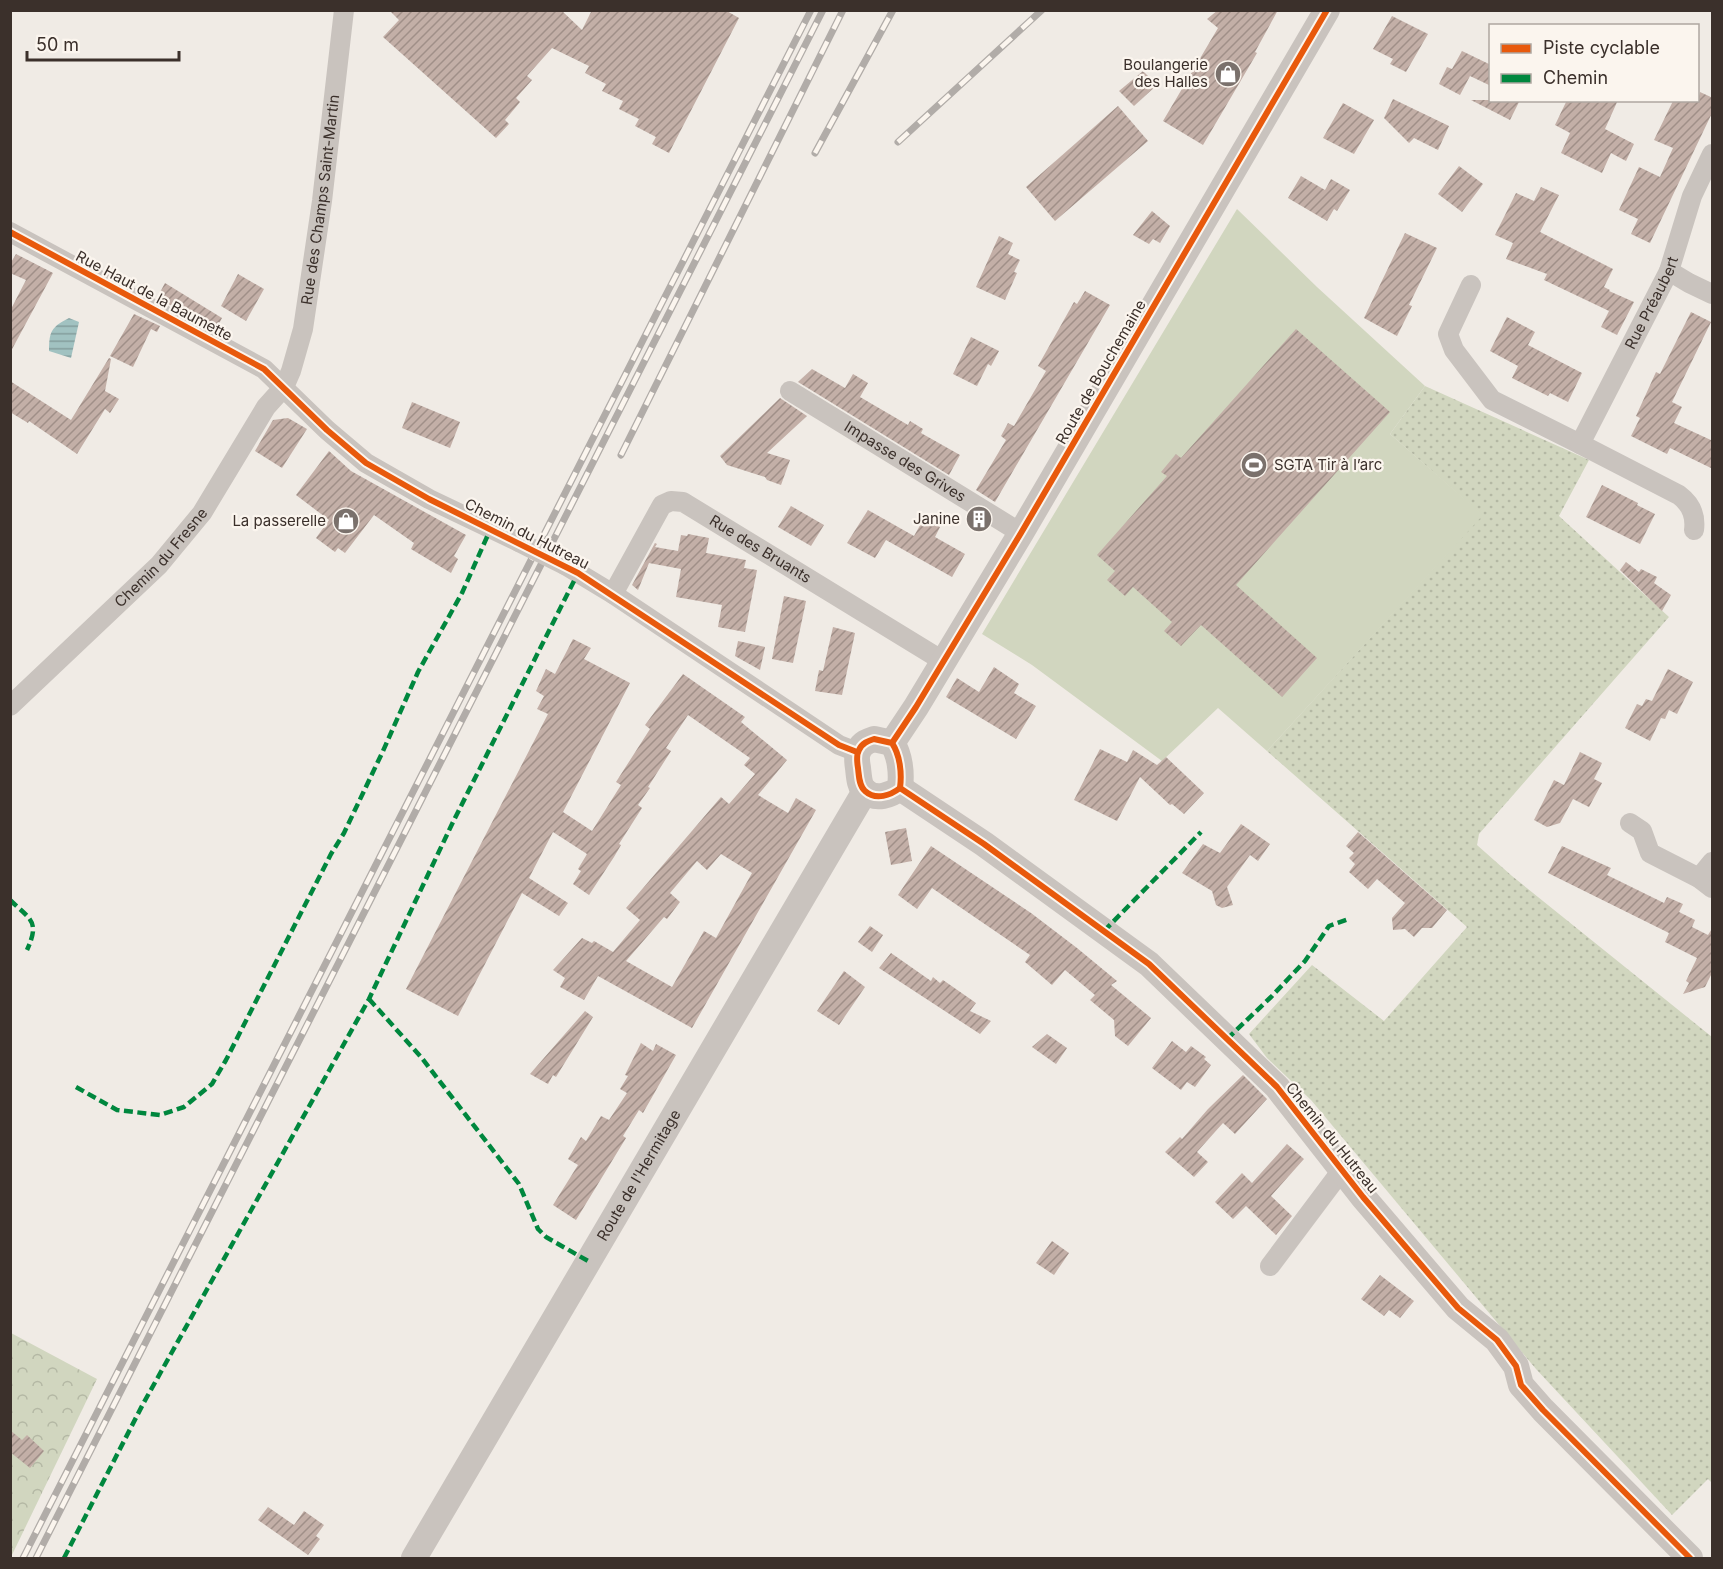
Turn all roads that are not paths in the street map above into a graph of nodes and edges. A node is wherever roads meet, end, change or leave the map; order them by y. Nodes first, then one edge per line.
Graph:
1 (344, 10) edge
2 (1327, 10) edge
3 (1713, 154) edge
4 (10, 232) edge
5 (1669, 271) junction
6 (1471, 285) dead end
7 (1713, 294) edge
8 (284, 387) junction
9 (790, 391) dead end
10 (1580, 444) junction
11 (1694, 530) dead end
12 (1021, 532) junction
13 (613, 594) junction
14 (944, 661) junction
15 (10, 706) edge
16 (892, 742) junction
17 (857, 752) junction
18 (900, 788) junction
19 (865, 791) junction
20 (1630, 823) dead end
21 (1713, 862) edge
22 (1706, 883) edge
23 (1344, 1172) junction
24 (1270, 1266) dead end
25 (414, 1558) edge
26 (1690, 1558) edge

1 - 8 street, Rue des Champs Saint-Martin
2 - 12 street, Route de Bouchemaine
3 - 5 street, Rue Préaubert
4 - 8 street, Rue Haut de la Baumette
5 - 7 street
5 - 10 street, Rue Préaubert
6 - 10 street
8 - 13 street, Chemin du Hutreau, bridge
8 - 15 street, Chemin du Fresne
9 - 12 street, Impasse des Grives
10 - 11 street
12 - 14 street, Route de Bouchemaine
13 - 14 street, Rue des Bruants
13 - 17 street, Chemin du Hutreau
14 - 16 street, Route de Bouchemaine
16 - 17 street
16 - 18 street
17 - 19 street
18 - 19 street
18 - 23 street, Chemin du Hutreau
19 - 25 street, Route de l'Hermitage
20 - 22 street
21 - 22 street
23 - 24 street
23 - 26 street, Chemin du Hutreau

